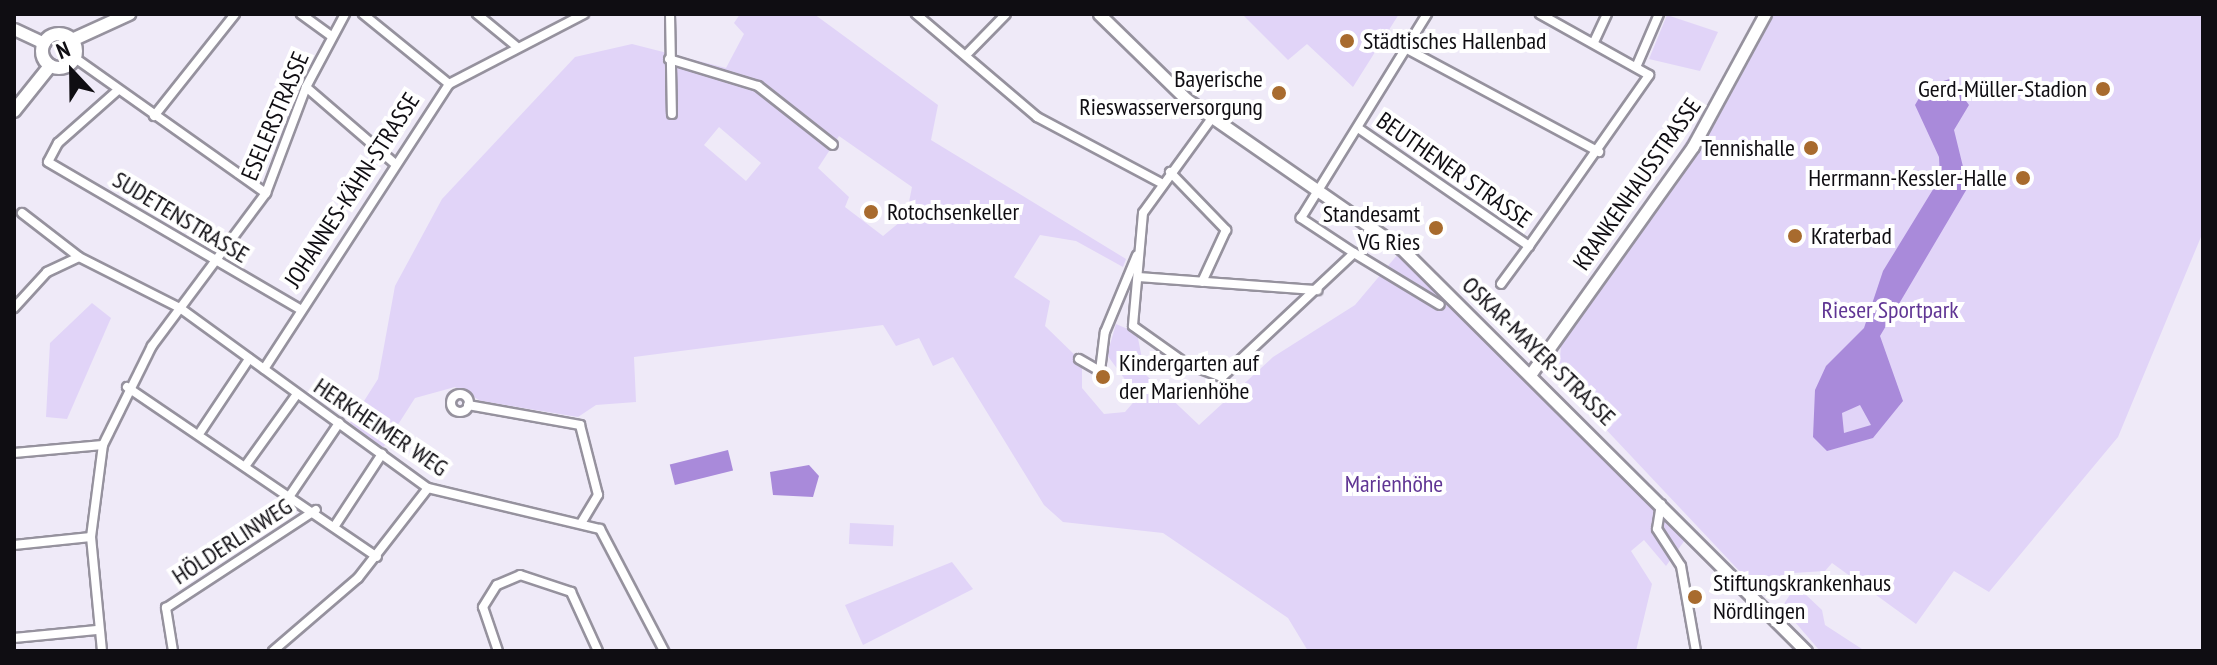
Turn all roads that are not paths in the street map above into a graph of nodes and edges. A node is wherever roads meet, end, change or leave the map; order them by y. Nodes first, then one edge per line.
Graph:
1 (129, 14) edge
2 (235, 14) edge
3 (301, 14) edge
4 (345, 14) edge
5 (363, 14) edge
6 (477, 14) edge
7 (584, 14) edge
8 (670, 14) edge
9 (916, 14) edge
10 (1006, 14) edge
11 (1099, 14) edge
12 (1427, 14) edge
13 (1540, 14) edge
14 (1607, 14) edge
15 (1659, 14) edge
16 (1765, 14) edge
17 (1553, 17) edge
18 (14, 29) edge
19 (331, 36) junction
20 (72, 40) junction
21 (1594, 42) junction
22 (44, 43) junction
23 (516, 46) junction
24 (1407, 49) junction
25 (968, 53) junction
26 (75, 58) junction
27 (669, 59) junction
28 (1637, 65) junction
29 (50, 66) junction
30 (449, 84) junction
31 (306, 87) junction
32 (118, 90) junction
33 (14, 111) edge
34 (672, 114) dead end
35 (154, 116) junction
36 (1212, 118) junction
37 (1358, 128) junction
38 (833, 145) dead end
39 (1599, 152) junction
40 (393, 162) junction
41 (1170, 172) junction
42 (1161, 183) junction
43 (1317, 188) junction
44 (266, 193) junction
45 (22, 213) dead end
46 (1529, 246) junction
47 (1139, 250) junction
48 (1354, 253) junction
49 (79, 257) junction
50 (217, 263) junction
51 (1139, 277) junction
52 (1202, 282) junction
53 (1501, 284) dead end
54 (1318, 290) junction
55 (1440, 305) dead end
56 (14, 308) edge
57 (180, 308) junction
58 (298, 308) junction
59 (249, 359) junction
60 (1079, 359) dead end
61 (264, 369) junction
62 (1532, 372) junction
63 (127, 387) junction
64 (297, 394) junction
65 (468, 405) dead end
66 (339, 423) junction
67 (201, 431) junction
68 (103, 445) junction
69 (14, 453) edge
70 (382, 454) junction
71 (246, 465) junction
72 (428, 488) junction
73 (291, 494) junction
74 (1661, 504) junction
75 (316, 510) junction
76 (582, 522) junction
77 (336, 524) junction
78 (91, 537) junction
79 (14, 545) edge
80 (377, 557) junction
81 (97, 630) junction
82 (14, 638) edge
83 (102, 651) edge
84 (173, 651) edge
85 (273, 651) edge
86 (498, 651) edge
87 (598, 651) edge
88 (664, 651) edge
89 (1696, 651) edge
90 (1806, 651) edge

1 - 20 main road
2 - 35 street
3 - 19 street
4 - 19 street, ESELERSTRASSE
5 - 30 street
6 - 23 street
7 - 23 street, JOHANNES-KÄHN-STRASSE
8 - 27 street
9 - 25 street
10 - 25 street
11 - 36 main road, OSKAR-MAYER-STRASSE
12 - 24 street
13 - 17 street
14 - 21 street
15 - 28 street
16 - 62 main road, KRANKENHAUSSTRASSE
17 - 21 street
18 - 22 main road
19 - 31 street, ESELERSTRASSE
20 - 22 main road
20 - 26 main road
21 - 28 street
22 - 29 main road
23 - 30 street, JOHANNES-KÄHN-STRASSE
24 - 37 street
24 - 39 street
25 - 42 street
26 - 29 main road
26 - 32 street
27 - 34 street
27 - 38 street
28 - 39 street
29 - 33 main road
30 - 40 street, JOHANNES-KÄHN-STRASSE
31 - 40 street
31 - 44 street, ESELERSTRASSE
32 - 35 street
32 - 50 street, SUDETENSTRASSE
35 - 44 street
36 - 41 street
36 - 43 main road, OSKAR-MAYER-STRASSE
37 - 43 street
37 - 46 street, BEUTHENER STRASSE
39 - 46 street
40 - 58 street, JOHANNES-KÄHN-STRASSE
41 - 42 street
41 - 52 street
42 - 47 street
43 - 48 street
43 - 62 main road, OSKAR-MAYER-STRASSE
44 - 50 street, ESELERSTRASSE
45 - 49 street, HERKHEIMER WEG
46 - 53 street, BEUTHENER STRASSE
47 - 51 street
47 - 60 street
48 - 54 street
48 - 55 street
49 - 56 street
49 - 57 street, HERKHEIMER WEG
50 - 57 street, ESELERSTRASSE
50 - 58 street, SUDETENSTRASSE
51 - 52 street
51 - 54 street
52 - 54 street
57 - 59 street, HERKHEIMER WEG
57 - 63 street, ESELERSTRASSE
58 - 61 street, JOHANNES-KÄHN-STRASSE
59 - 61 street, HERKHEIMER WEG
59 - 67 street
61 - 64 street, HERKHEIMER WEG
62 - 74 main road, OSKAR-MAYER-STRASSE
63 - 67 street
63 - 68 street, ESELERSTRASSE
64 - 66 street, HERKHEIMER WEG
64 - 71 street
65 - 76 street
66 - 70 street, HERKHEIMER WEG
66 - 73 street
67 - 71 street
68 - 69 street
68 - 78 street, ESELERSTRASSE
70 - 72 street, HERKHEIMER WEG
70 - 77 street
71 - 73 street
72 - 76 street, HERKHEIMER WEG
72 - 80 street
73 - 75 street
74 - 89 street
74 - 90 main road, OSKAR-MAYER-STRASSE
75 - 77 street
75 - 84 street, HÖLDERLINWEG
76 - 88 street
77 - 80 street
78 - 79 street
78 - 81 street, ESELERSTRASSE
80 - 85 street
81 - 82 street
81 - 83 street, ESELERSTRASSE
86 - 87 street

